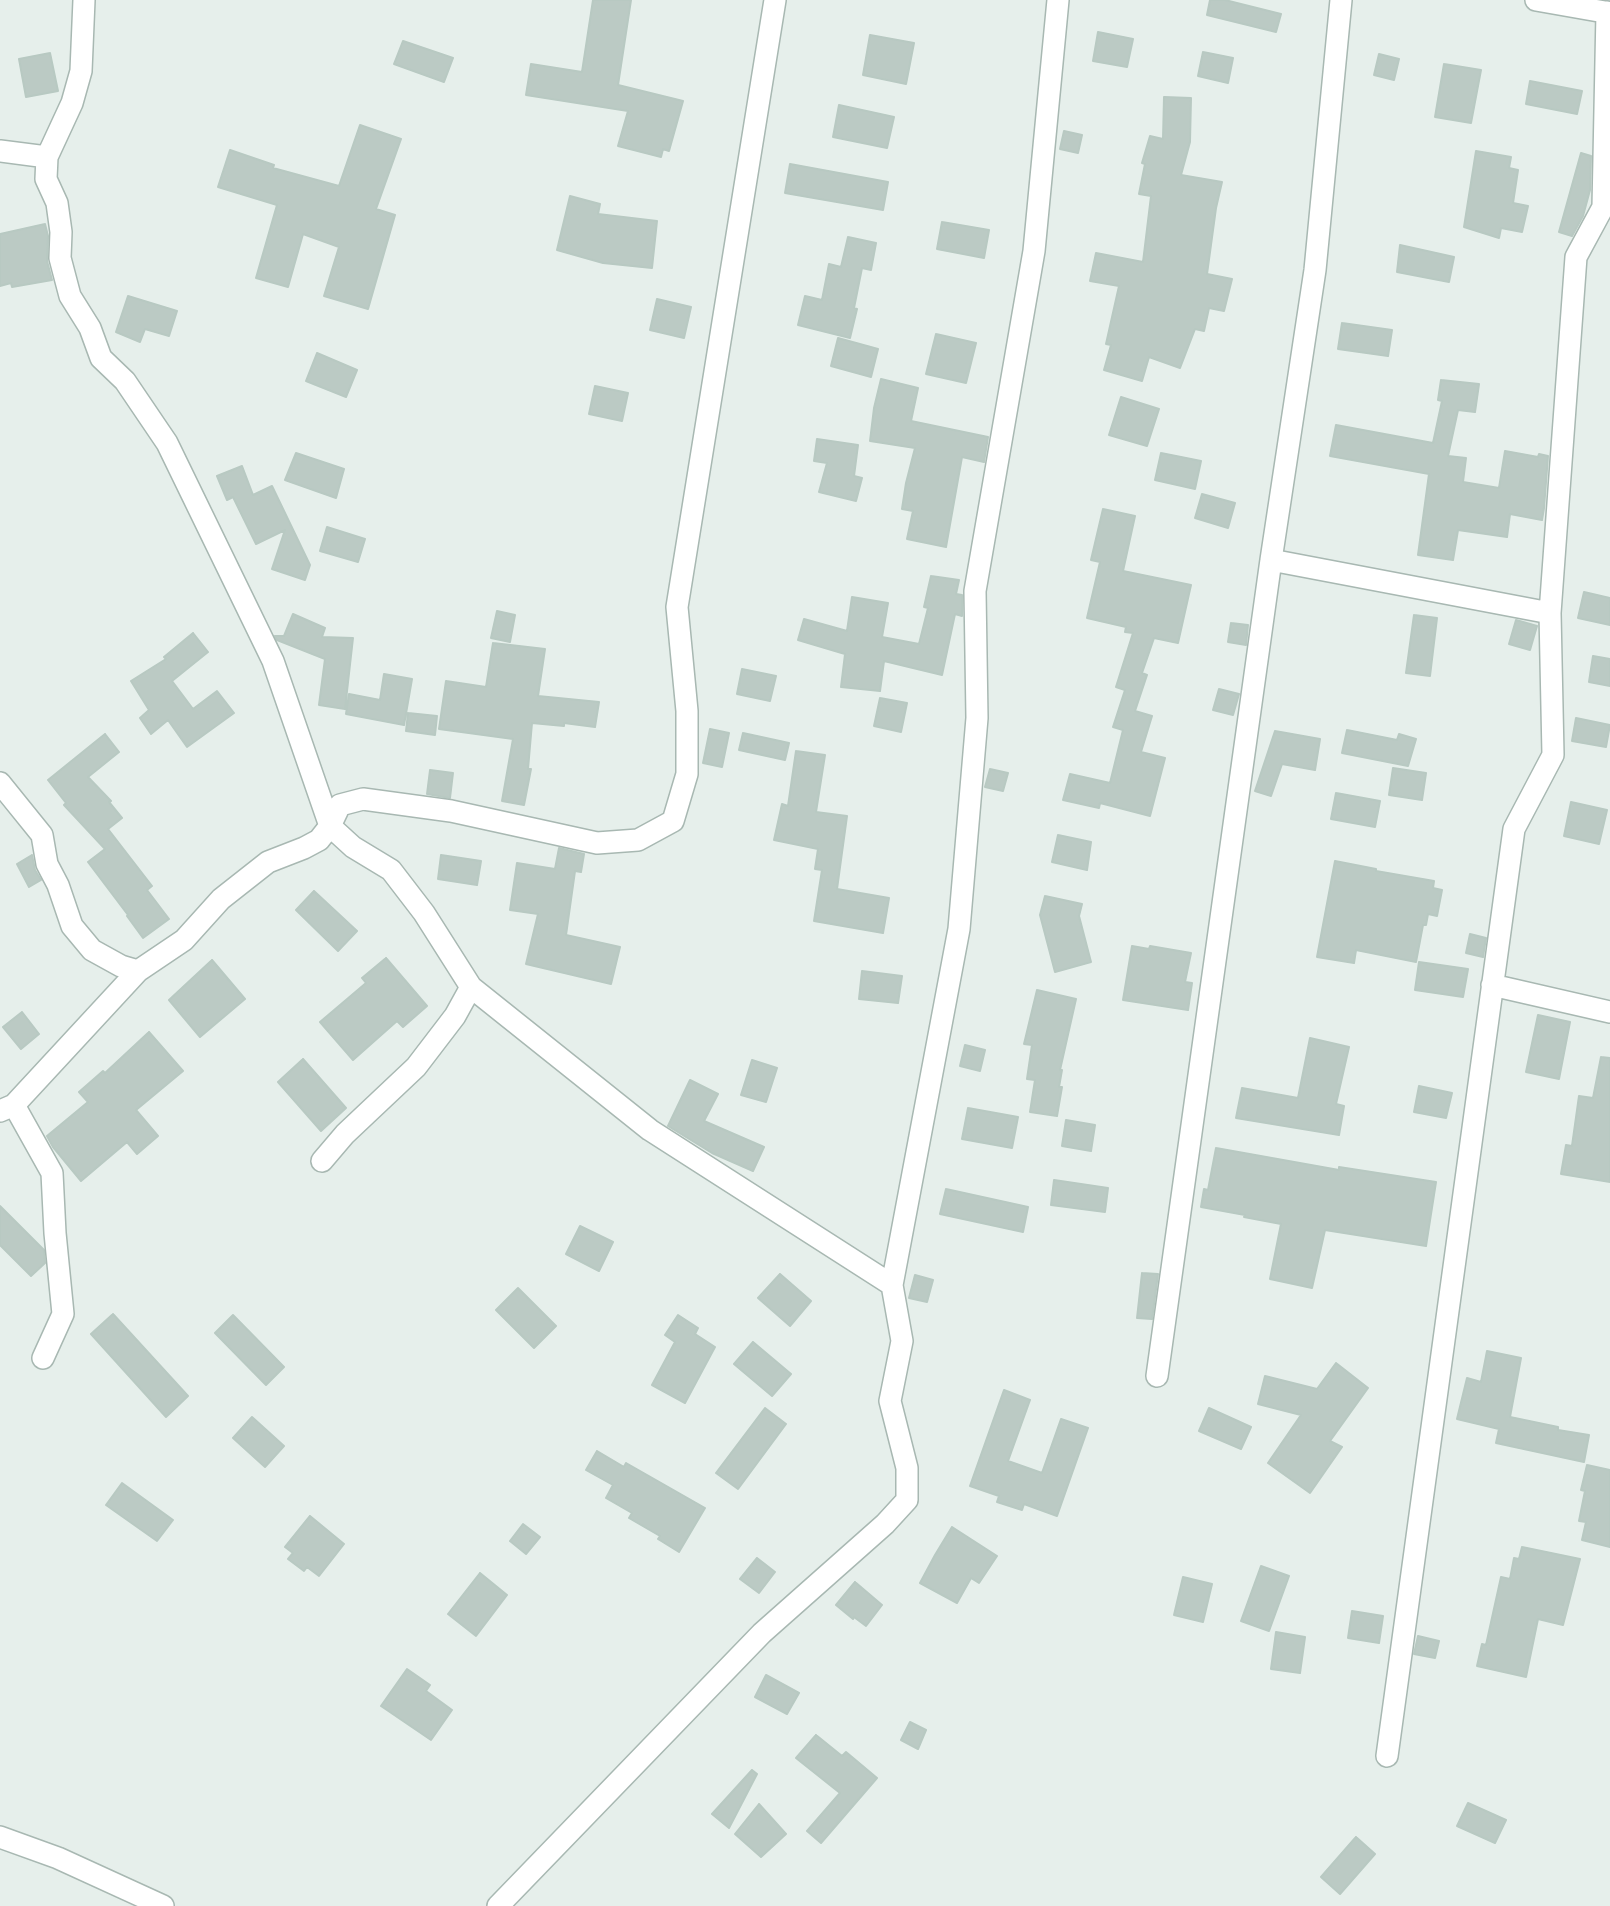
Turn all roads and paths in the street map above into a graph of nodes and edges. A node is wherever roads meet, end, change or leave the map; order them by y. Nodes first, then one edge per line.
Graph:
1 (84, 0) edge
2 (775, 0) edge
3 (1058, 0) edge
4 (1341, 0) edge
5 (1536, 0) edge
6 (1608, 12) edge
7 (0, 151) edge
8 (47, 157) junction
9 (1271, 560) junction
10 (1550, 613) junction
11 (0, 783) edge
12 (330, 826) junction
13 (138, 971) junction
14 (1492, 985) junction
15 (471, 987) junction
16 (1610, 1012) edge
17 (7, 1108) edge
18 (322, 1161) dead end
19 (892, 1285) junction
20 (43, 1358) dead end
21 (1157, 1376) dead end
22 (1387, 1756) dead end
23 (0, 1837) edge
24 (163, 1906) edge
25 (498, 1906) edge

1 - 8 street
2 - 12 street
3 - 19 street
4 - 9 street
5 - 6 street
6 - 10 street
7 - 8 street
8 - 12 street
9 - 10 street
9 - 21 street
10 - 14 street
11 - 13 street
12 - 13 street
12 - 15 street
13 - 17 street
14 - 16 street
14 - 22 street
15 - 18 street
15 - 19 street
17 - 20 street
19 - 25 street
23 - 24 street

